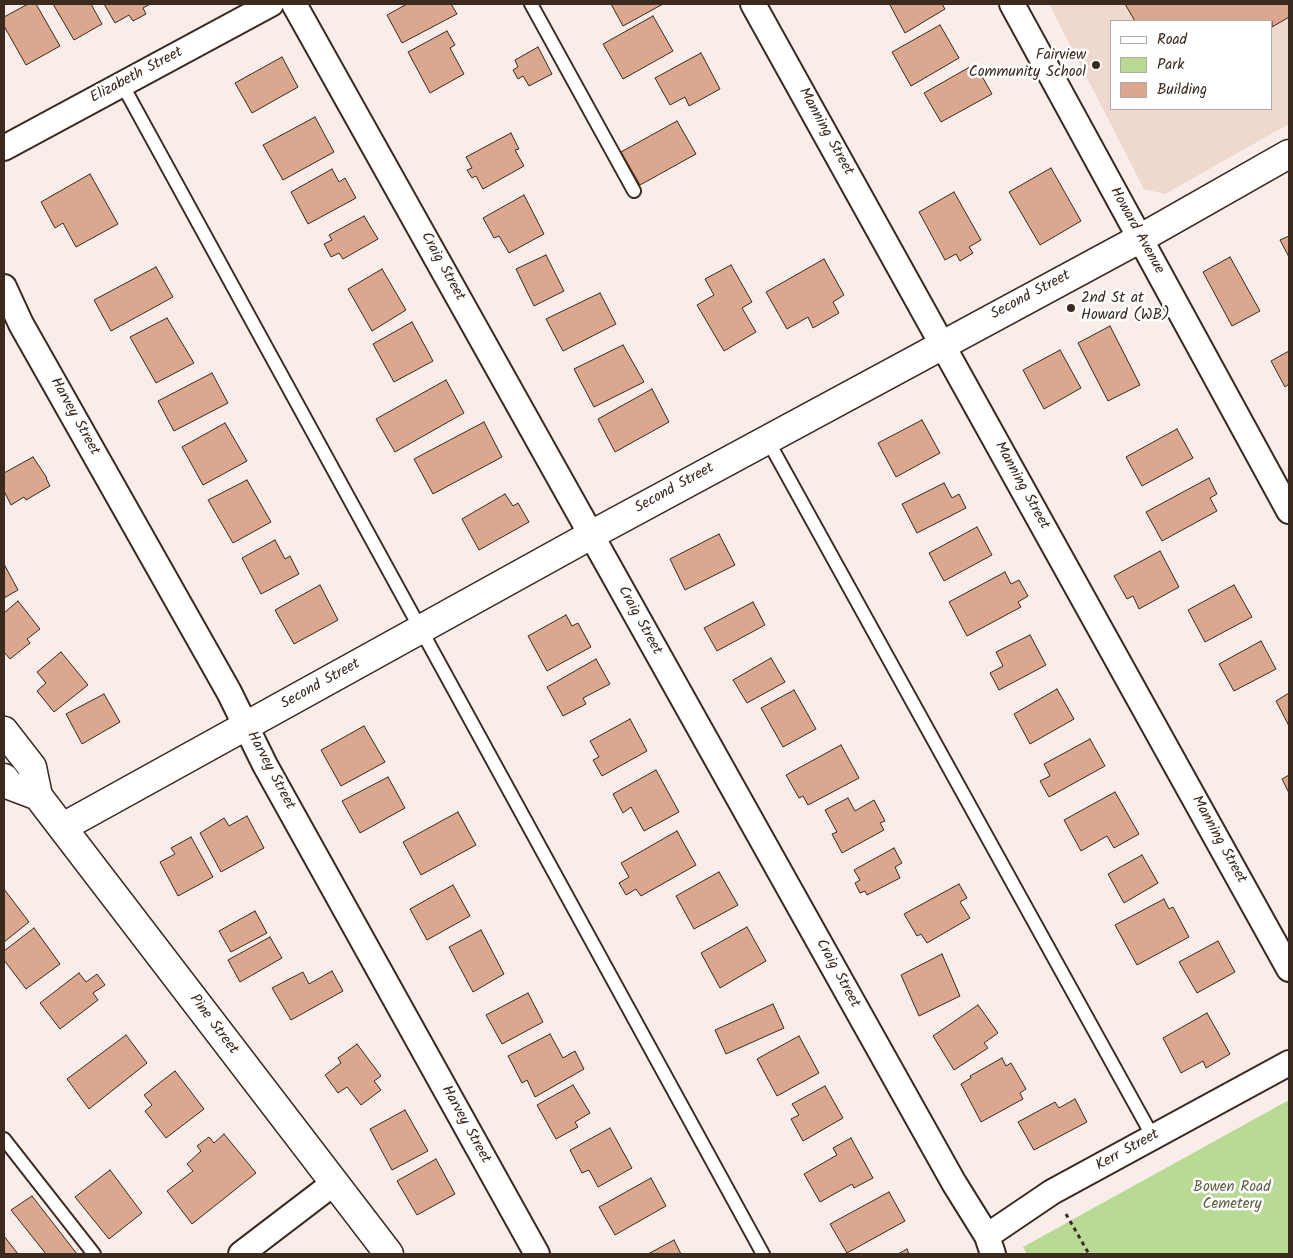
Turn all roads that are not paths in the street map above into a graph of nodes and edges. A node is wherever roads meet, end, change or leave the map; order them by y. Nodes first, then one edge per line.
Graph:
1 (271, 4) edge
2 (294, 4) edge
3 (531, 4) edge
4 (754, 4) edge
5 (1012, 4) edge
6 (122, 84) junction
7 (4, 148) edge
8 (1289, 154) edge
9 (634, 191) dead end
10 (1141, 238) junction
11 (4, 287) edge
12 (942, 344) junction
13 (767, 439) junction
14 (1289, 510) edge
15 (591, 535) junction
16 (421, 629) junction
17 (247, 726) junction
18 (4, 731) edge
19 (4, 778) edge
20 (38, 796) junction
21 (63, 827) junction
22 (1289, 969) edge
23 (1289, 1063) edge
24 (1153, 1137) junction
25 (4, 1138) edge
26 (334, 1183) junction
27 (990, 1245) edge
28 (94, 1254) edge
29 (241, 1254) edge
30 (389, 1254) edge
31 (537, 1254) edge
32 (762, 1254) edge

1 - 6 street, Elizabeth Street
2 - 15 street, Craig Street
3 - 9 lane
4 - 12 street, Manning Street
5 - 10 street, Howard Avenue
6 - 7 street, Elizabeth Street
6 - 16 lane
8 - 10 street, Second Street
10 - 12 street, Second Street
10 - 14 street, Howard Avenue
11 - 17 street, Harvey Street
12 - 13 street, Second Street
12 - 22 street, Manning Street
13 - 15 street, Second Street
13 - 24 lane
15 - 16 street, Second Street
15 - 27 street, Craig Street
16 - 17 street, Second Street
16 - 32 lane
17 - 21 street, Second Street
17 - 31 street, Harvey Street
18 - 20 street, Pine Street
19 - 20 street
20 - 21 street, Pine Street
21 - 26 street, Pine Street
23 - 24 street, Kerr Street
24 - 27 street, Kerr Street
25 - 28 lane
26 - 29 street
26 - 30 street, Pine Street

